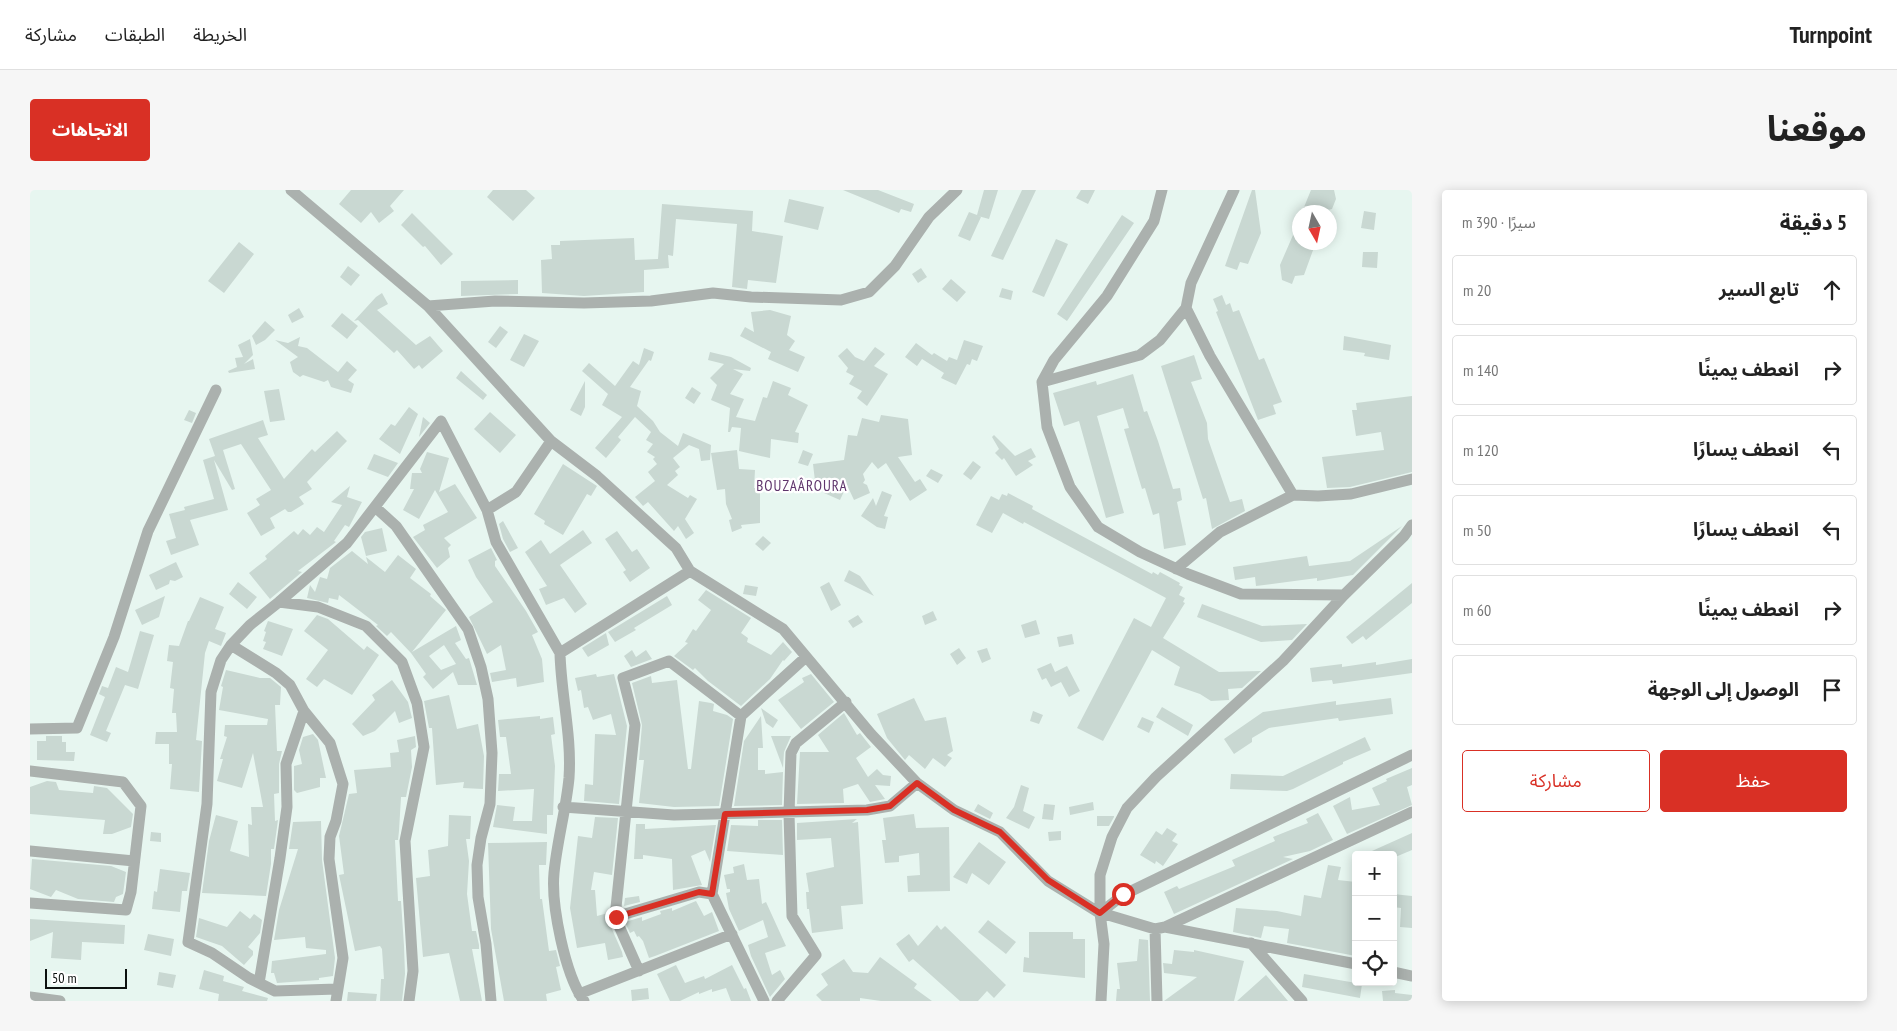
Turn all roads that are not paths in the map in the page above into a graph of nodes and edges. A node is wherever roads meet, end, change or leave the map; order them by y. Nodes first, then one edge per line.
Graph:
1 (291, 190) edge
2 (957, 190) edge
3 (1162, 190) edge
4 (1234, 190) edge
5 (428, 306) junction
6 (1186, 308) junction
7 (1042, 382) junction
8 (216, 390) dead end
9 (551, 441) junction
10 (1412, 479) edge
11 (1293, 495) junction
12 (375, 507) junction
13 (487, 510) junction
14 (1412, 524) edge
15 (1176, 569) junction
16 (690, 571) junction
17 (1344, 595) junction
18 (279, 602) junction
19 (231, 645) junction
20 (560, 653) junction
21 (806, 657) junction
22 (846, 702) junction
23 (304, 711) junction
24 (740, 716) junction
25 (30, 729) edge
26 (1412, 755) edge
27 (30, 771) edge
28 (917, 783) junction
29 (563, 807) junction
30 (625, 812) junction
31 (1412, 812) edge
32 (725, 814) junction
33 (789, 814) junction
34 (30, 851) edge
35 (134, 861) junction
36 (712, 894) junction
37 (30, 903) edge
38 (1100, 913) junction
39 (616, 917) junction
40 (1160, 928) junction
41 (732, 934) junction
42 (1252, 943) junction
43 (1352, 963) edge
44 (639, 971) junction
45 (1397, 973) edge
46 (1412, 976) edge
47 (259, 983) junction
48 (337, 988) junction
49 (30, 997) edge
50 (582, 998) edge
51 (60, 1001) edge
52 (336, 1001) edge
53 (409, 1001) edge
54 (491, 1001) edge
55 (764, 1001) edge
56 (776, 1001) edge
57 (1101, 1001) edge
58 (1157, 1001) edge
59 (1302, 1001) edge

1 - 5 street
2 - 5 street
3 - 7 street
4 - 6 street
5 - 9 street
6 - 7 street
6 - 11 street
7 - 15 street
8 - 25 street
9 - 13 street
9 - 16 street
10 - 11 street
11 - 15 street
12 - 13 street
12 - 18 street
12 - 54 street
13 - 20 street
14 - 17 street
15 - 17 street
16 - 20 street
16 - 21 street
17 - 38 street
18 - 19 street
18 - 53 street
19 - 23 street
19 - 47 street
20 - 29 street
21 - 22 street
21 - 24 street
22 - 28 street
22 - 33 street
23 - 47 street
23 - 48 street
24 - 30 street
24 - 32 street
26 - 38 street
27 - 35 street
28 - 33 street
28 - 38 street
29 - 30 street
29 - 50 street
30 - 32 street
30 - 39 street
31 - 40 street
32 - 33 street
32 - 36 street
33 - 56 street
34 - 35 street
35 - 37 street
36 - 39 street
36 - 41 street
38 - 40 street
38 - 57 street
39 - 44 street
40 - 42 street
40 - 58 street
41 - 44 street
41 - 55 street
42 - 43 street
42 - 59 street
44 - 50 street
45 - 46 street
47 - 48 street
48 - 52 street
49 - 51 street

